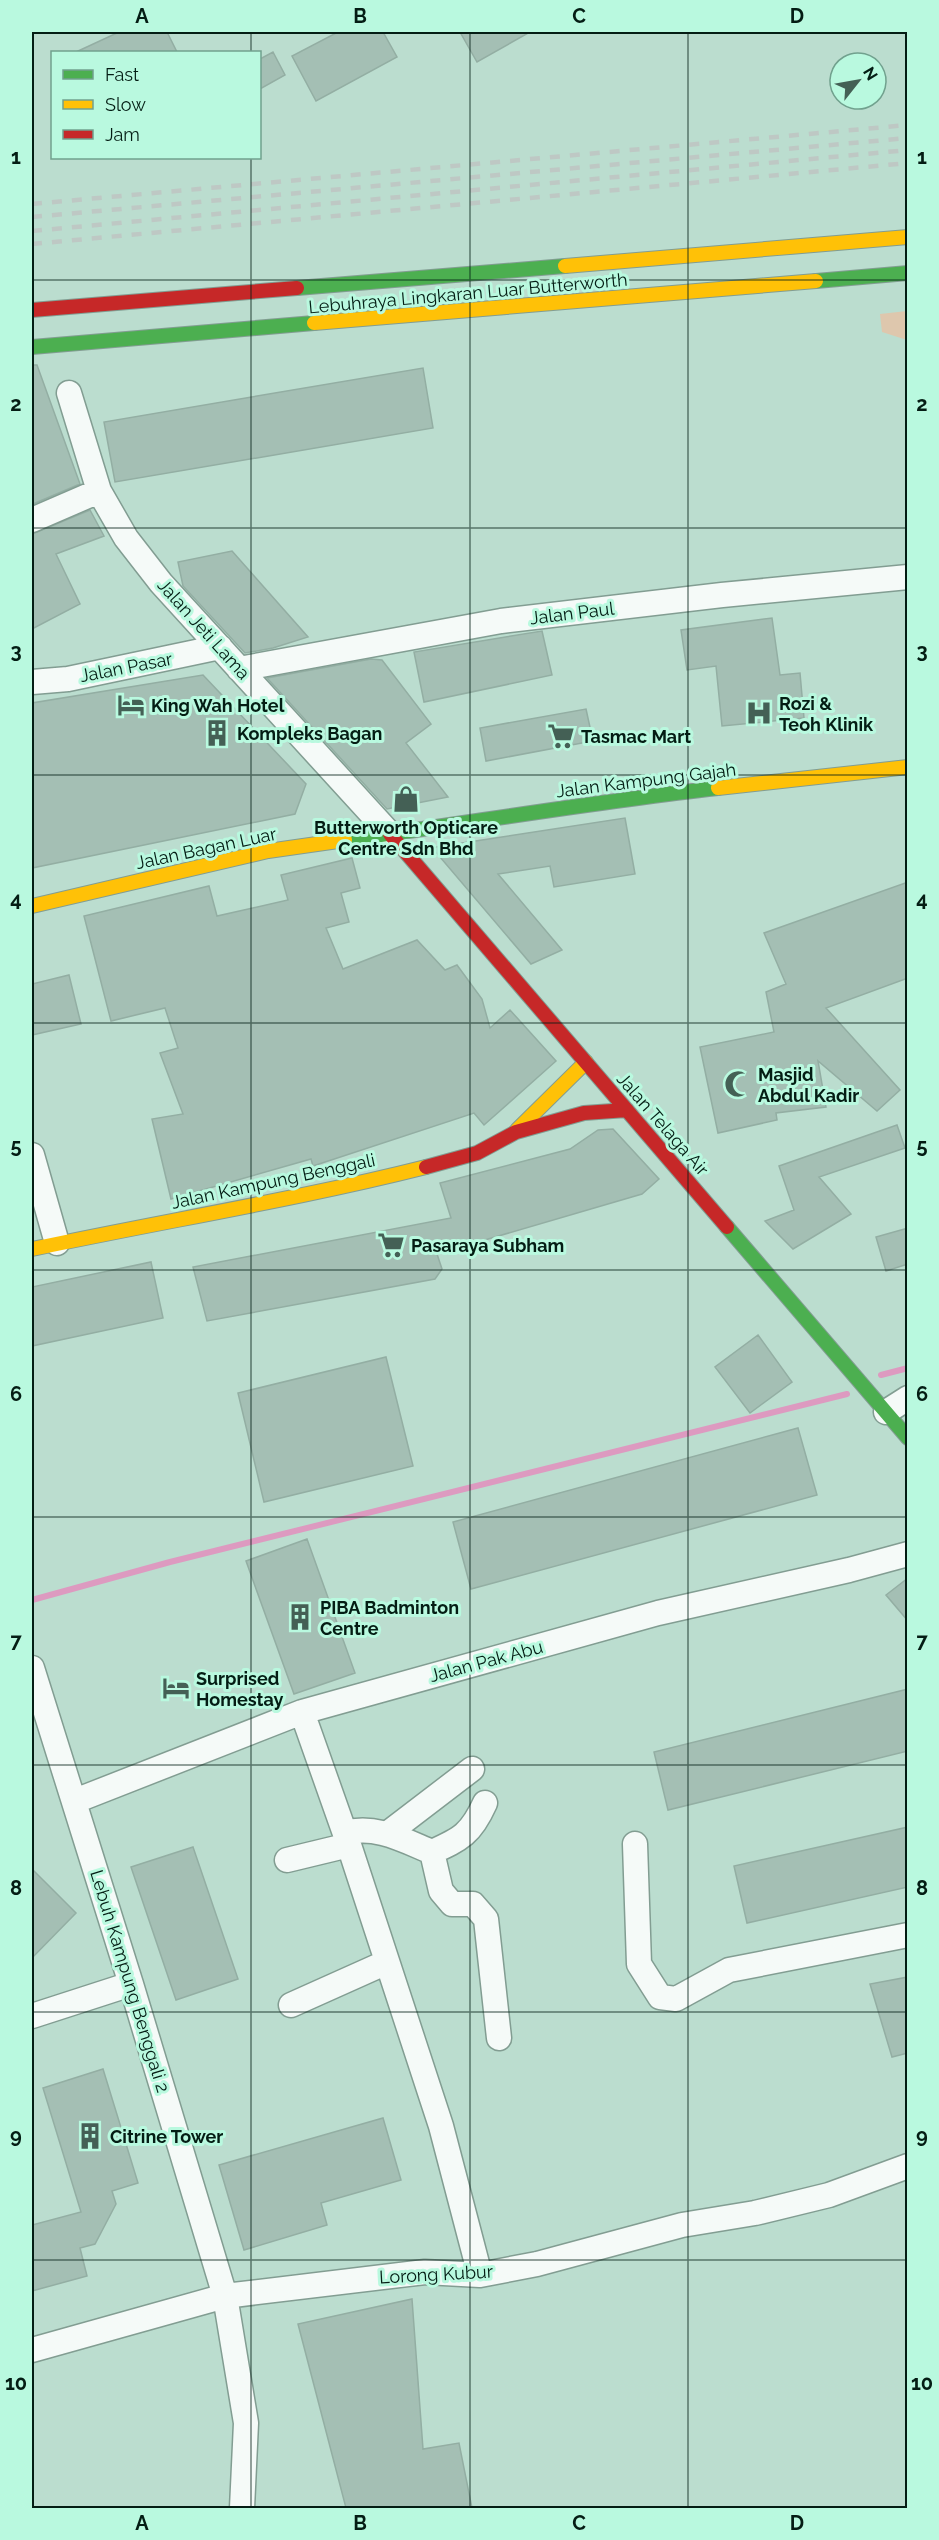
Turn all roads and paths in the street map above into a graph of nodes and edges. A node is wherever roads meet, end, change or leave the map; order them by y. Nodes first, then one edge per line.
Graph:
1 (908, 237) edge
2 (908, 273) edge
3 (32, 310) edge
4 (32, 347) edge
5 (69, 393) dead end
6 (99, 491) junction
7 (32, 520) edge
8 (908, 577) edge
9 (220, 647) junction
10 (239, 669) junction
11 (32, 682) edge
12 (908, 767) edge
13 (390, 834) junction
14 (32, 906) edge
15 (586, 1062) junction
16 (627, 1110) junction
17 (516, 1132) junction
18 (32, 1155) edge
19 (57, 1243) junction
20 (32, 1249) edge
21 (908, 1398) edge
22 (886, 1412) junction
23 (908, 1438) edge
24 (908, 1554) edge
25 (32, 1668) edge
26 (302, 1712) junction
27 (472, 1769) dead end
28 (75, 1801) junction
29 (485, 1803) dead end
30 (387, 1834) junction
31 (347, 1839) junction
32 (635, 1844) dead end
33 (432, 1852) junction
34 (287, 1860) dead end
35 (908, 1935) edge
36 (387, 1962) junction
37 (132, 1984) junction
38 (291, 2005) dead end
39 (32, 2016) edge
40 (499, 2038) dead end
41 (908, 2166) edge
42 (480, 2275) junction
43 (225, 2296) junction
44 (32, 2349) edge
45 (242, 2508) edge

1 - 3 main road, Lebuhraya Lingkaran Luar Butterworth
2 - 4 main road, Lebuhraya Lingkaran Luar Butterworth
5 - 6 street, Jalan Jeti Lama
6 - 7 street
6 - 9 street, Jalan Jeti Lama
8 - 10 street, Jalan Paul
9 - 10 street, Jalan Jeti Lama
9 - 11 street, Jalan Pasar
10 - 13 street, Jalan Jeti Lama
12 - 13 main road, Jalan Kampung Gajah
13 - 14 main road, Jalan Bagan Luar
13 - 15 main road, Jalan Telaga Air
15 - 16 main road, Jalan Telaga Air
15 - 17 main road
16 - 17 main road
16 - 22 main road, Jalan Telaga Air
17 - 19 main road, Jalan Kampung Benggali
18 - 19 street
19 - 20 main road, Jalan Kampung Benggali
21 - 22 street
22 - 23 main road, Jalan Telaga Air
24 - 26 street, Jalan Pak Abu
25 - 28 street, Lebuh Kampung Benggali 2
26 - 28 street, Jalan Pak Abu
26 - 31 street
27 - 30 street
28 - 37 street, Lebuh Kampung Benggali 2
29 - 33 street
30 - 31 street
30 - 33 street
31 - 34 street
31 - 36 street
32 - 35 street
33 - 40 street
36 - 38 street
36 - 42 street
37 - 39 street
37 - 43 street, Lebuh Kampung Benggali 2
41 - 42 street, Lorong Kubur
42 - 43 street, Lorong Kubur
43 - 44 street, Lorong Kubur
43 - 45 street, Lebuh Kampung Benggali 2

